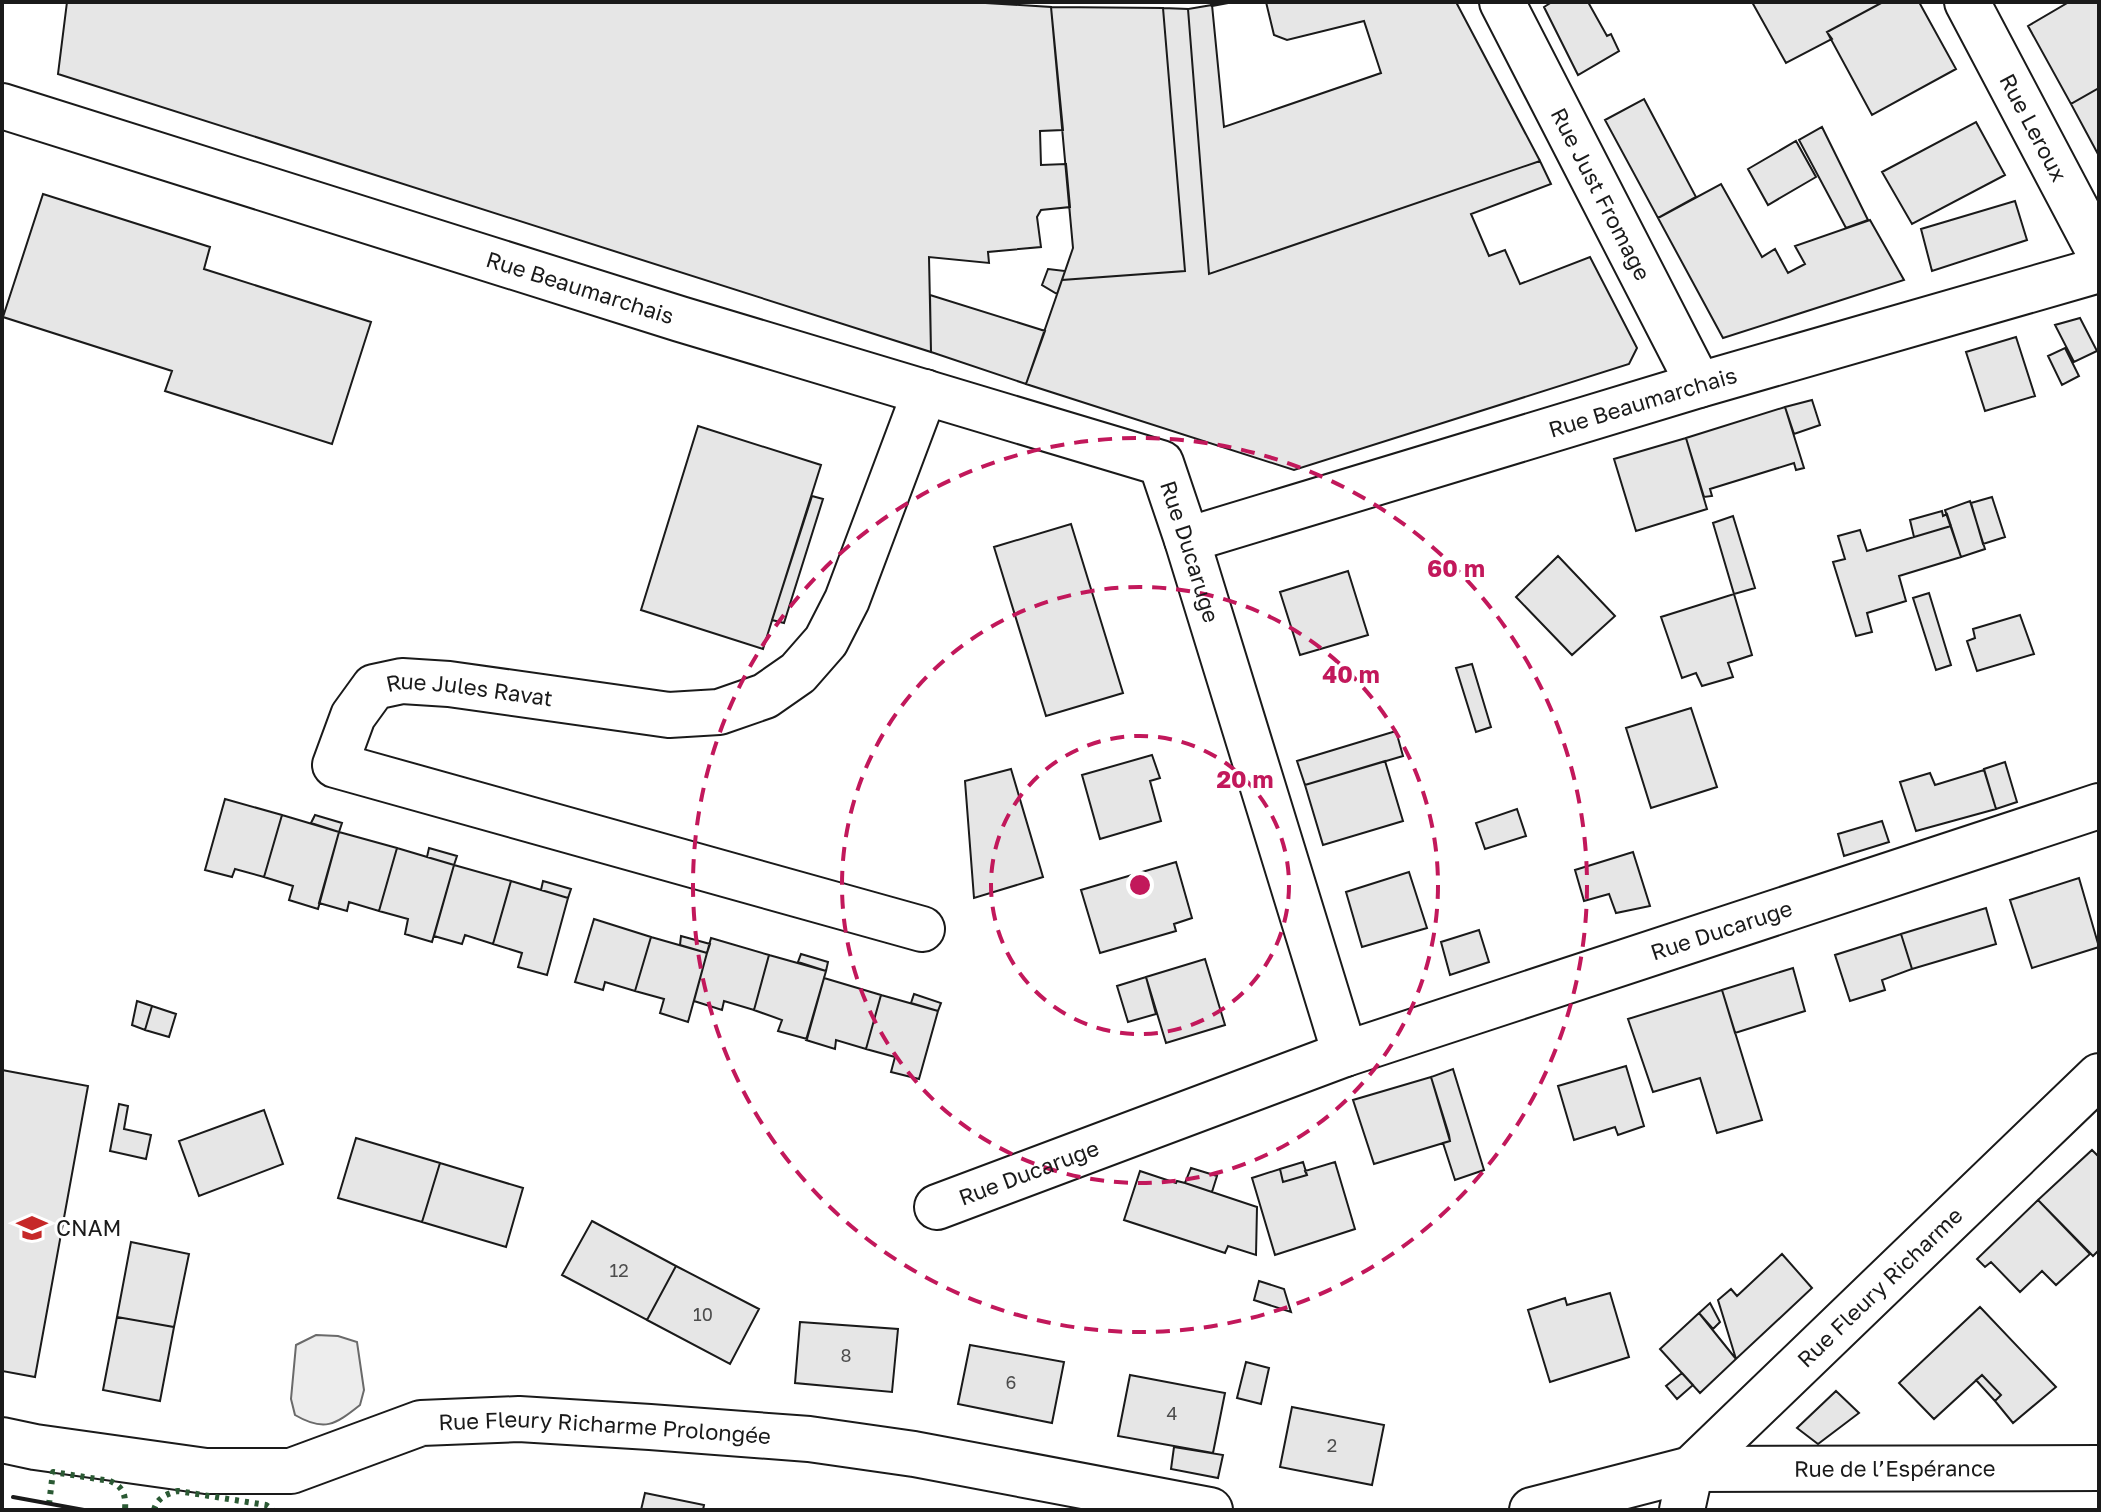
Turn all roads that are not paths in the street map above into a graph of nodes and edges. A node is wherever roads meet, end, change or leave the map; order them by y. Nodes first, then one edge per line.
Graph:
1 (1502, 2) edge
2 (1967, 2) edge
3 (2, 106) edge
4 (2099, 252) edge
5 (2099, 270) edge
6 (1699, 385) junction
7 (925, 392) junction
8 (1161, 463) joint
9 (1187, 540) junction
10 (2099, 806) edge
11 (922, 929) dead end
12 (1345, 1054) junction
13 (2098, 1079) edge
14 (937, 1207) dead end
15 (2, 1440) edge
16 (2099, 1468) edge
17 (1686, 1490) edge
18 (1210, 1510) edge
19 (1532, 1510) edge

1 - 6 street, Rue Just Fromage
2 - 4 street, Rue Leroux
3 - 7 street, Rue Beaumarchais
5 - 6 street, Rue Beaumarchais
6 - 9 street, Rue Beaumarchais
7 - 8 street, Rue Beaumarchais
7 - 11 street, Rue Jules Ravat
8 - 9 street, Rue Ducaruge
9 - 12 street, Rue Ducaruge
10 - 12 street, Rue Ducaruge
12 - 14 street, Rue Ducaruge
13 - 17 street, Rue Fleury Richarme
15 - 18 street, Rue Fleury Richarme Prolongée
16 - 17 street, Rue de l’Espérance
17 - 19 street

